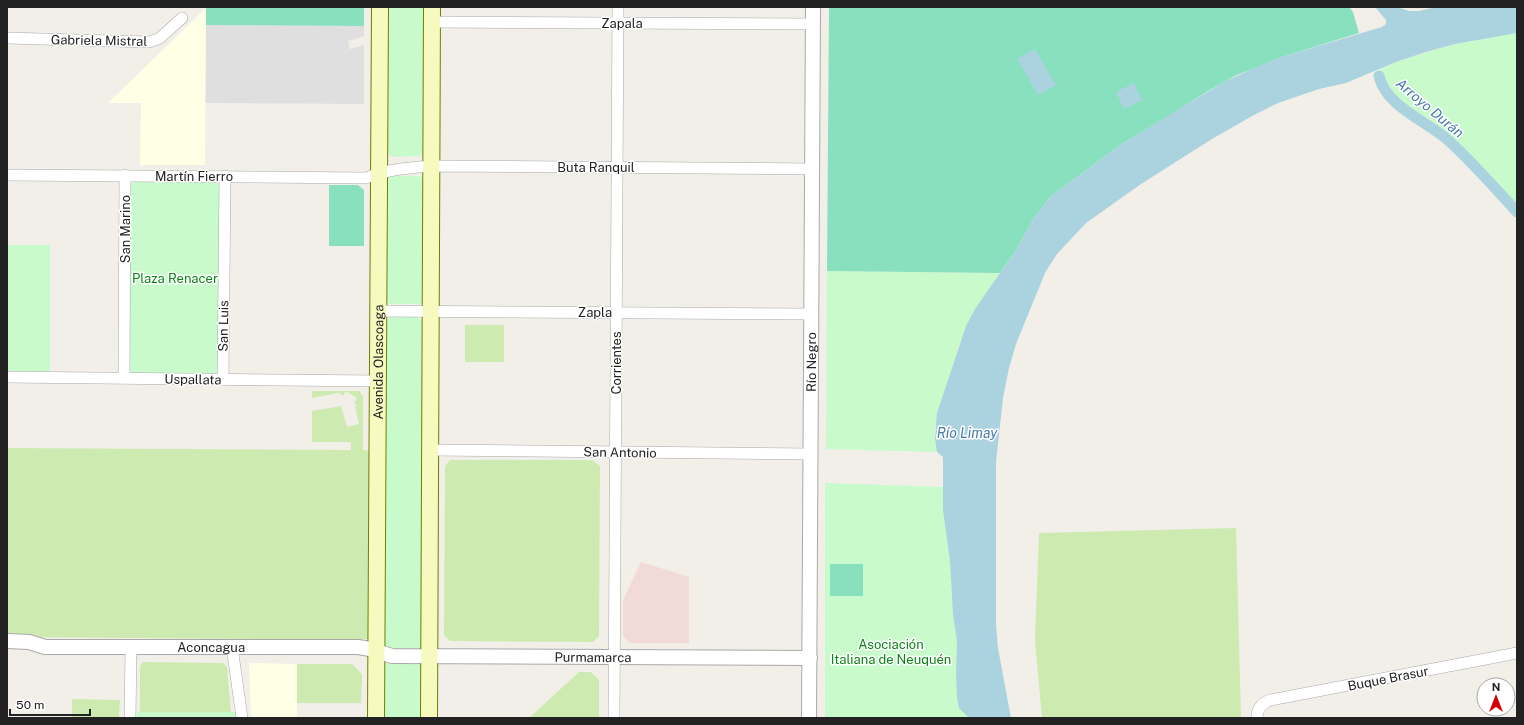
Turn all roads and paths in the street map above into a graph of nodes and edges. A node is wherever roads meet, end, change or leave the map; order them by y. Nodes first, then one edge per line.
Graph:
1 (380, 7) edge
2 (618, 7) edge
3 (813, 7) edge
4 (432, 14) edge
5 (182, 18) dead end
6 (618, 23) junction
7 (813, 24) junction
8 (7, 38) edge
9 (431, 166) junction
10 (617, 167) junction
11 (812, 168) junction
12 (380, 172) junction
13 (7, 175) edge
14 (125, 175) junction
15 (225, 176) junction
16 (378, 310) junction
17 (430, 311) junction
18 (617, 312) junction
19 (812, 314) junction
20 (7, 377) edge
21 (124, 378) junction
22 (223, 379) junction
23 (378, 381) junction
24 (430, 450) junction
25 (616, 452) junction
26 (811, 454) junction
27 (7, 642) edge
28 (45, 646) junction
29 (130, 647) junction
30 (232, 647) junction
31 (7, 651) edge
32 (376, 652) junction
33 (1517, 653) edge
34 (429, 656) junction
35 (614, 657) junction
36 (810, 658) junction
37 (130, 718) edge
38 (242, 718) edge
39 (376, 718) edge
40 (429, 718) edge
41 (614, 718) edge
42 (809, 718) edge
43 (1257, 718) edge

1 - 12 main road, Avenida Olascoaga
2 - 6 street, Corrientes
3 - 7 street, Río Negro
4 - 6 street, Zapala
4 - 9 main road
5 - 8 street, Gabriela Mistral
6 - 7 street, Zapala
6 - 10 street, Corrientes
7 - 11 street, Río Negro
9 - 10 street, Buta Ranquil
9 - 12 street, Buta Ranquil
9 - 17 main road
10 - 11 street, Buta Ranquil
10 - 18 street, Corrientes
11 - 19 street, Río Negro
12 - 15 street, Martín Fierro
12 - 16 main road, Avenida Olascoaga
13 - 14 street, Martín Fierro
14 - 15 street, Martín Fierro
14 - 21 street, San Marino
15 - 22 street, San Luis
16 - 17 street, Zapla
16 - 23 main road, Avenida Olascoaga
17 - 18 street, Zapla
17 - 24 main road
18 - 19 street, Zapla
18 - 25 street, Corrientes
19 - 26 street, Río Negro
20 - 21 street, Uspallata
21 - 22 street, Uspallata
22 - 23 street, Uspallata
23 - 32 main road, Avenida Olascoaga
24 - 25 street, San Antonio
24 - 34 main road
25 - 26 street, San Antonio
25 - 35 street, Corrientes
26 - 36 street, Río Negro
27 - 28 street, Aconcagua
28 - 29 street, Aconcagua
28 - 31 street, Aconcagua
29 - 30 street, Aconcagua
29 - 37 street
30 - 32 street, Aconcagua
30 - 38 street
32 - 34 street, Purmamarca
32 - 39 main road, Avenida Olascoaga
33 - 43 street, Buque Brasur
34 - 35 street, Purmamarca
34 - 40 main road
35 - 36 street, Purmamarca
35 - 41 street, Corrientes
36 - 42 street, Río Negro

